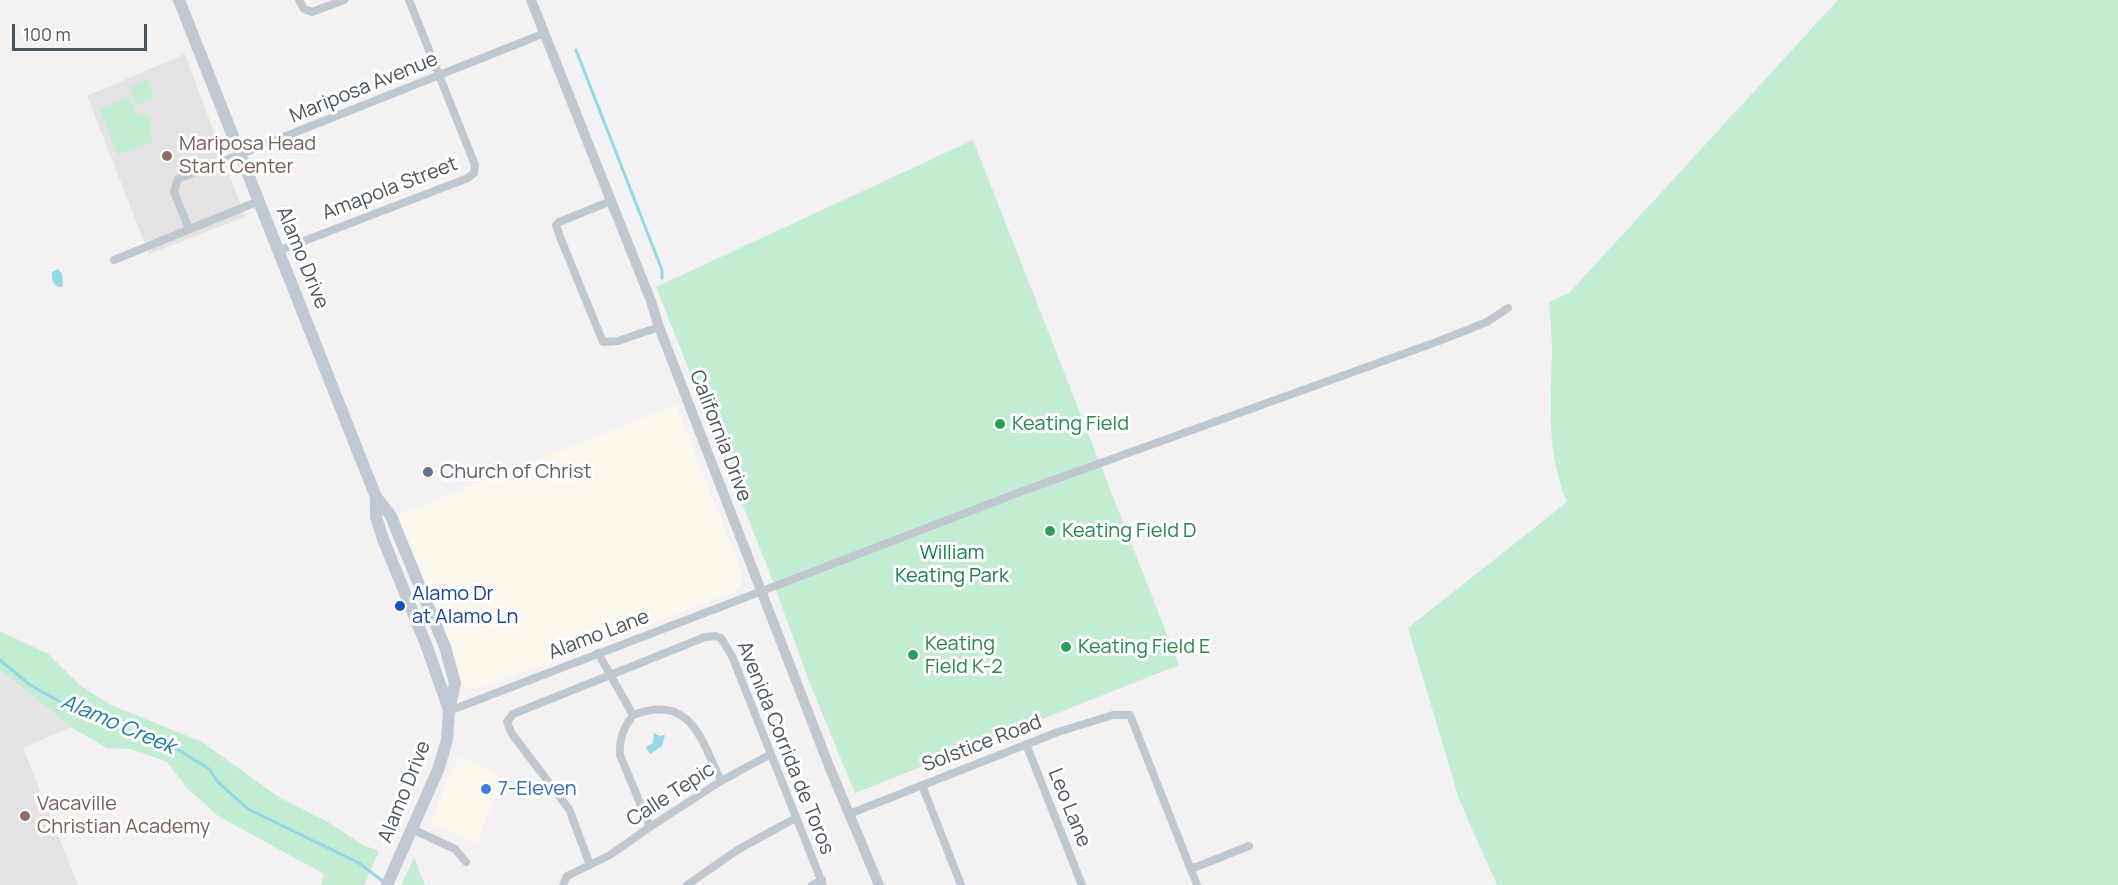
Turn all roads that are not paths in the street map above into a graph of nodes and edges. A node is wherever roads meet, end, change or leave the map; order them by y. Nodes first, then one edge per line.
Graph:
1 (179, 0) edge
2 (299, 0) edge
3 (344, 0) edge
4 (409, 0) edge
5 (531, 0) edge
6 (544, 33) junction
7 (440, 75) junction
8 (240, 155) junction
9 (259, 201) junction
10 (611, 201) junction
11 (189, 229) junction
12 (278, 250) junction
13 (114, 260) dead end
14 (1508, 308) dead end
15 (659, 327) junction
16 (376, 497) junction
17 (376, 518) junction
18 (761, 592) junction
19 (431, 614) junction
20 (598, 653) junction
21 (610, 676) junction
22 (449, 711) junction
23 (633, 715) junction
24 (1026, 744) junction
25 (771, 754) junction
26 (721, 781) junction
27 (922, 785) junction
28 (849, 814) junction
29 (796, 818) junction
30 (650, 827) junction
31 (412, 829) junction
32 (1249, 846) dead end
33 (466, 862) dead end
34 (590, 865) junction
35 (1191, 869) junction
36 (822, 883) edge
37 (387, 885) edge
38 (563, 885) edge
39 (687, 885) edge
40 (812, 885) edge
41 (879, 885) edge
42 (962, 885) edge
43 (1082, 885) edge
44 (1197, 885) edge

1 - 8 main road, Alamo Drive
2 - 3 street
4 - 7 street, Amapola Street
5 - 6 street, California Drive
6 - 7 street, Mariposa Avenue
6 - 10 street, California Drive
7 - 8 street, Mariposa Avenue
7 - 12 street, Amapola Street
8 - 9 main road, Alamo Drive
8 - 11 street, Mariposa Avenue
9 - 11 street
9 - 12 main road, Alamo Drive
10 - 15 street, California Drive
10 - 15 street
11 - 13 street
12 - 16 main road, Alamo Drive
14 - 18 street, Alamo Lane
15 - 18 street, California Drive
16 - 17 main road, Alamo Drive
16 - 19 main road, Alamo Drive
17 - 19 main road
17 - 22 main road, Alamo Drive
18 - 20 street, Alamo Lane
18 - 28 street, California Drive
19 - 22 main road, Alamo Drive
20 - 21 street
20 - 22 street, Alamo Lane
21 - 23 street
21 - 25 street, Avenida Corrida de Toros
21 - 34 street
22 - 31 main road, Alamo Drive
23 - 26 street
23 - 30 street
24 - 27 street, Solstice Road
24 - 35 street, Solstice Road
24 - 43 street, Leo Lane
25 - 26 street, Calle Tepic
25 - 29 street, Avenida Corrida de Toros
26 - 30 street, Calle Tepic
27 - 28 street, Solstice Road
27 - 42 street
28 - 41 street, California Drive
29 - 36 street, Avenida Corrida de Toros
29 - 39 street
30 - 34 street, Calle Tepic
31 - 33 street
31 - 37 main road, Alamo Drive
32 - 35 street
34 - 38 street, Calle Tepic
35 - 44 street
36 - 40 street

